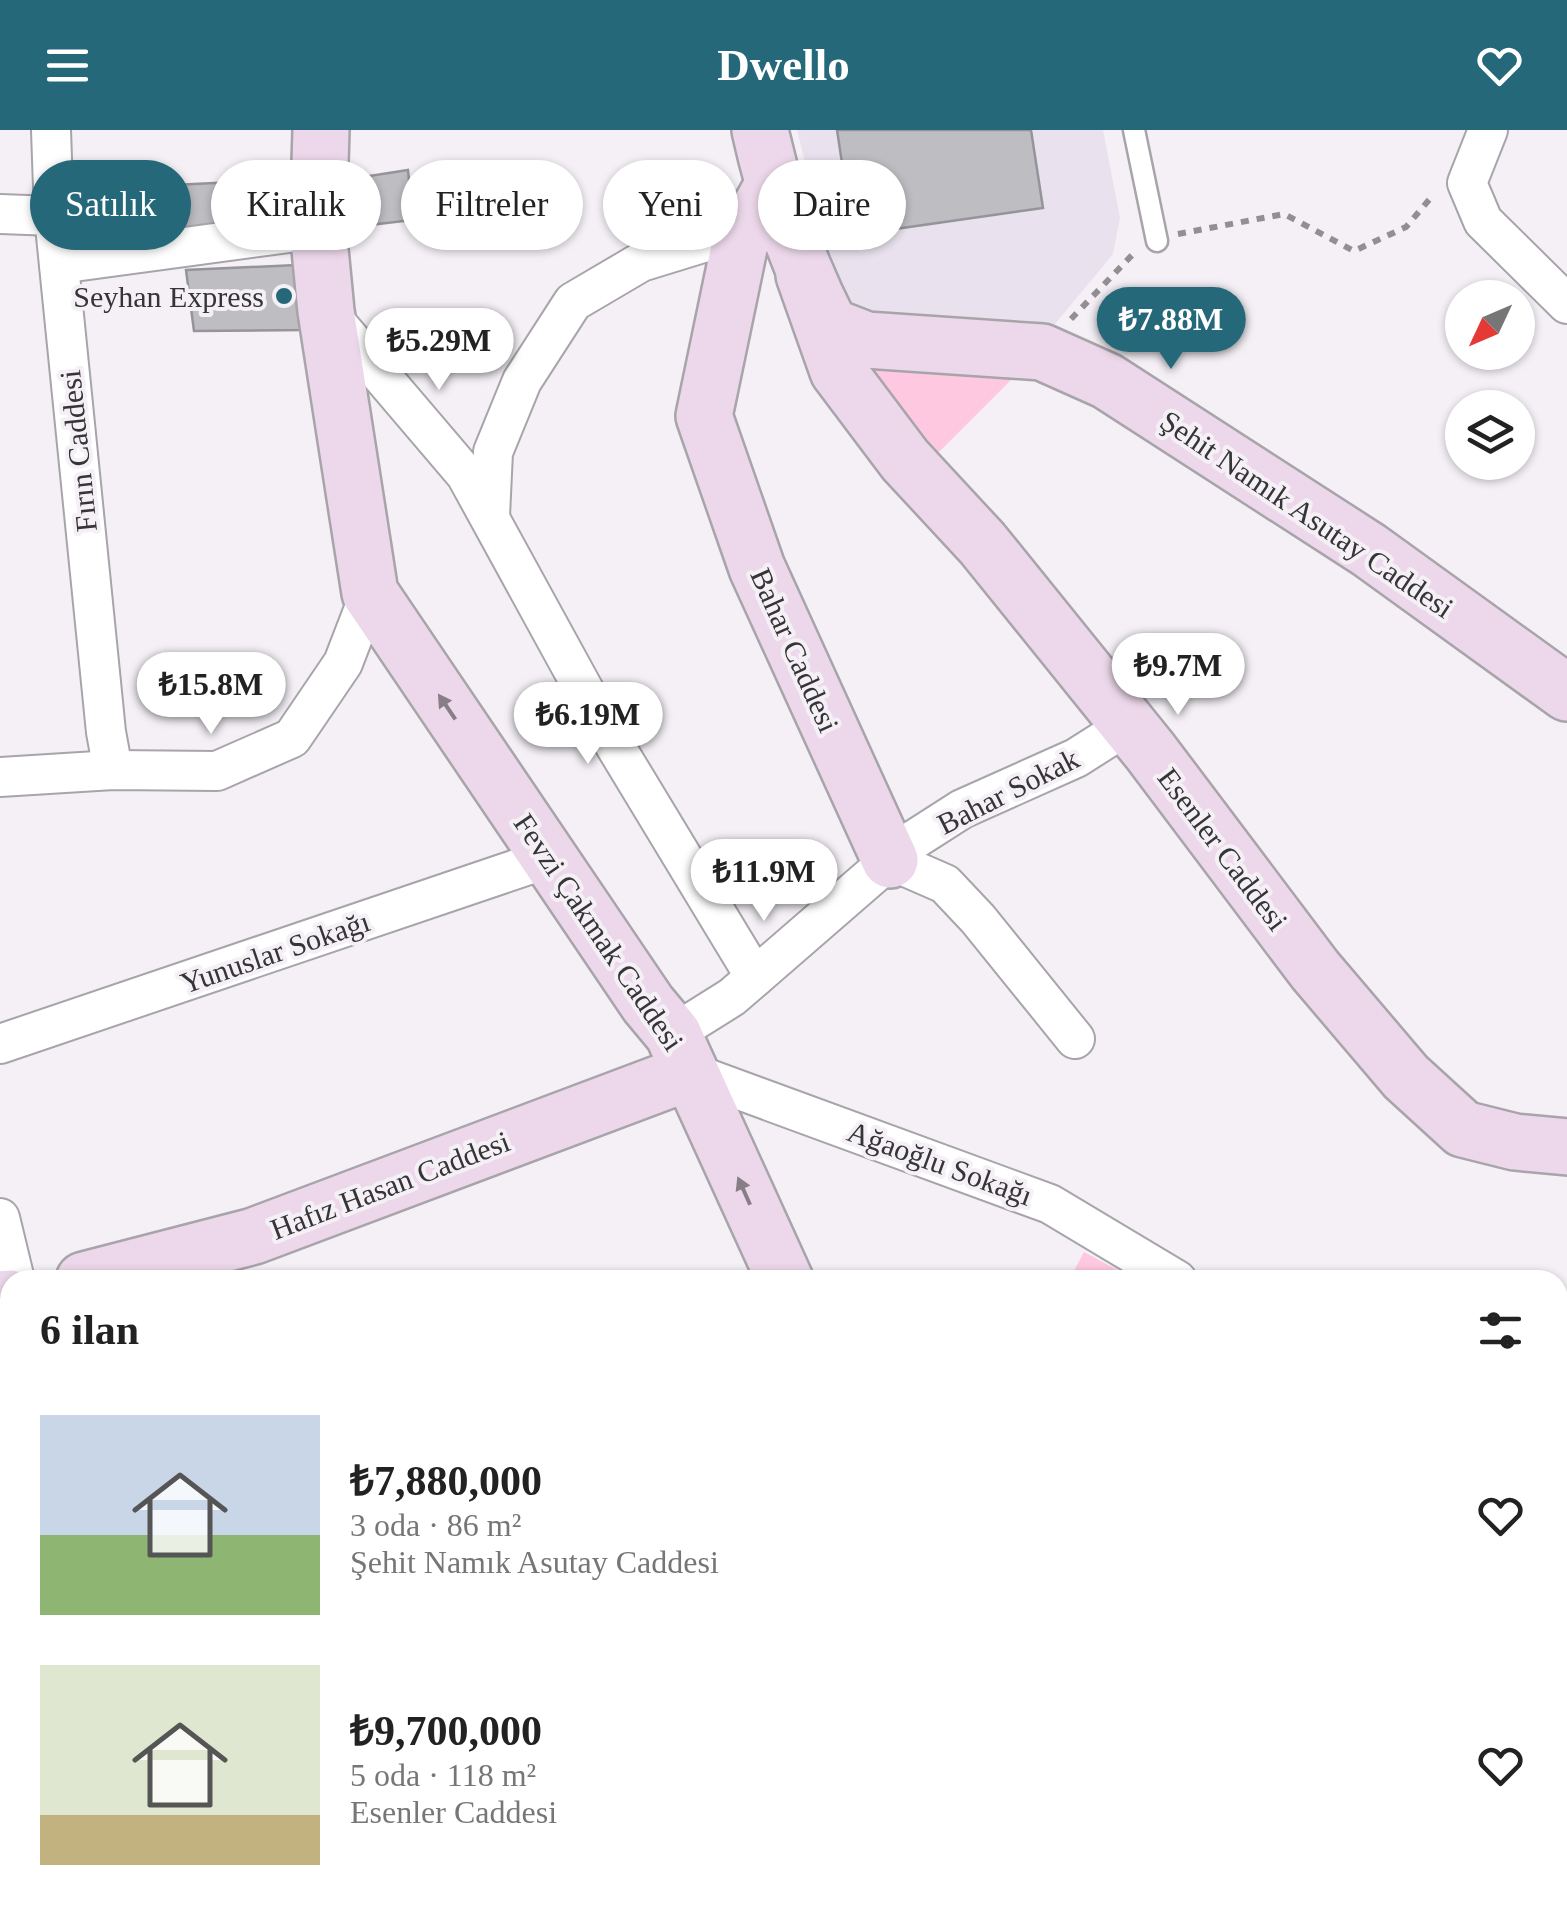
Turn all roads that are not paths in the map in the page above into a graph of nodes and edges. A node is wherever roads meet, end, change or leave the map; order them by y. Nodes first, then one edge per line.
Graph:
1 (51, 130) edge
2 (321, 130) edge
3 (760, 130) edge
4 (1134, 130) edge
5 (1488, 130) edge
6 (52, 160) edge
7 (320, 160) edge
8 (766, 160) edge
9 (758, 210) edge
10 (0, 214) edge
11 (30, 215) edge
12 (1157, 241) road end
13 (740, 242) junction
14 (211, 243) edge
15 (58, 250) edge
16 (320, 250) edge
17 (795, 250) edge
18 (59, 264) junction
19 (804, 275) junction
20 (1567, 304) edge
21 (326, 311) junction
22 (490, 517) junction
23 (370, 593) junction
24 (1567, 692) edge
25 (1128, 725) junction
26 (113, 770) junction
27 (0, 776) edge
28 (548, 858) junction
29 (890, 860) junction
30 (755, 977) junction
31 (1076, 1039) dead end
32 (0, 1044) edge
33 (682, 1053) junction
34 (1567, 1147) edge
35 (0, 1218) edge
36 (13, 1270) edge
37 (123, 1270) edge
38 (778, 1270) edge
39 (1160, 1270) edge

1 - 6 street, Fırın Caddesi
2 - 7 street, Fevzi Çakmak Caddesi
3 - 8 street, Şehit Namık Asutay Caddesi
4 - 12 lane
5 - 20 street
9 - 13 street, Bahar Caddesi
10 - 11 street
13 - 22 street
13 - 29 street, Bahar Caddesi
14 - 18 street
15 - 18 street, Fırın Caddesi
16 - 21 street, Fevzi Çakmak Caddesi
17 - 19 street, Şehit Namık Asutay Caddesi
18 - 26 street, Fırın Caddesi
19 - 24 street, Şehit Namık Asutay Caddesi
19 - 25 street, Esenler Caddesi
21 - 22 street
21 - 23 street, Fevzi Çakmak Caddesi
22 - 30 street
23 - 26 street
28 -> 23 street, Fevzi Çakmak Caddesi
25 - 29 street, Bahar Sokak
25 - 34 street, Esenler Caddesi
26 - 27 street
28 - 32 street, Yunuslar Sokağı
28 - 33 street, Fevzi Çakmak Caddesi
29 - 30 street, Bahar Sokak
29 - 31 street
30 - 33 street, Bahar Sokak
33 - 37 street, Hafız Hasan Caddesi
38 -> 33 street, Fevzi Çakmak Caddesi
33 - 39 street, Ağaoğlu Sokağı
35 - 36 street

